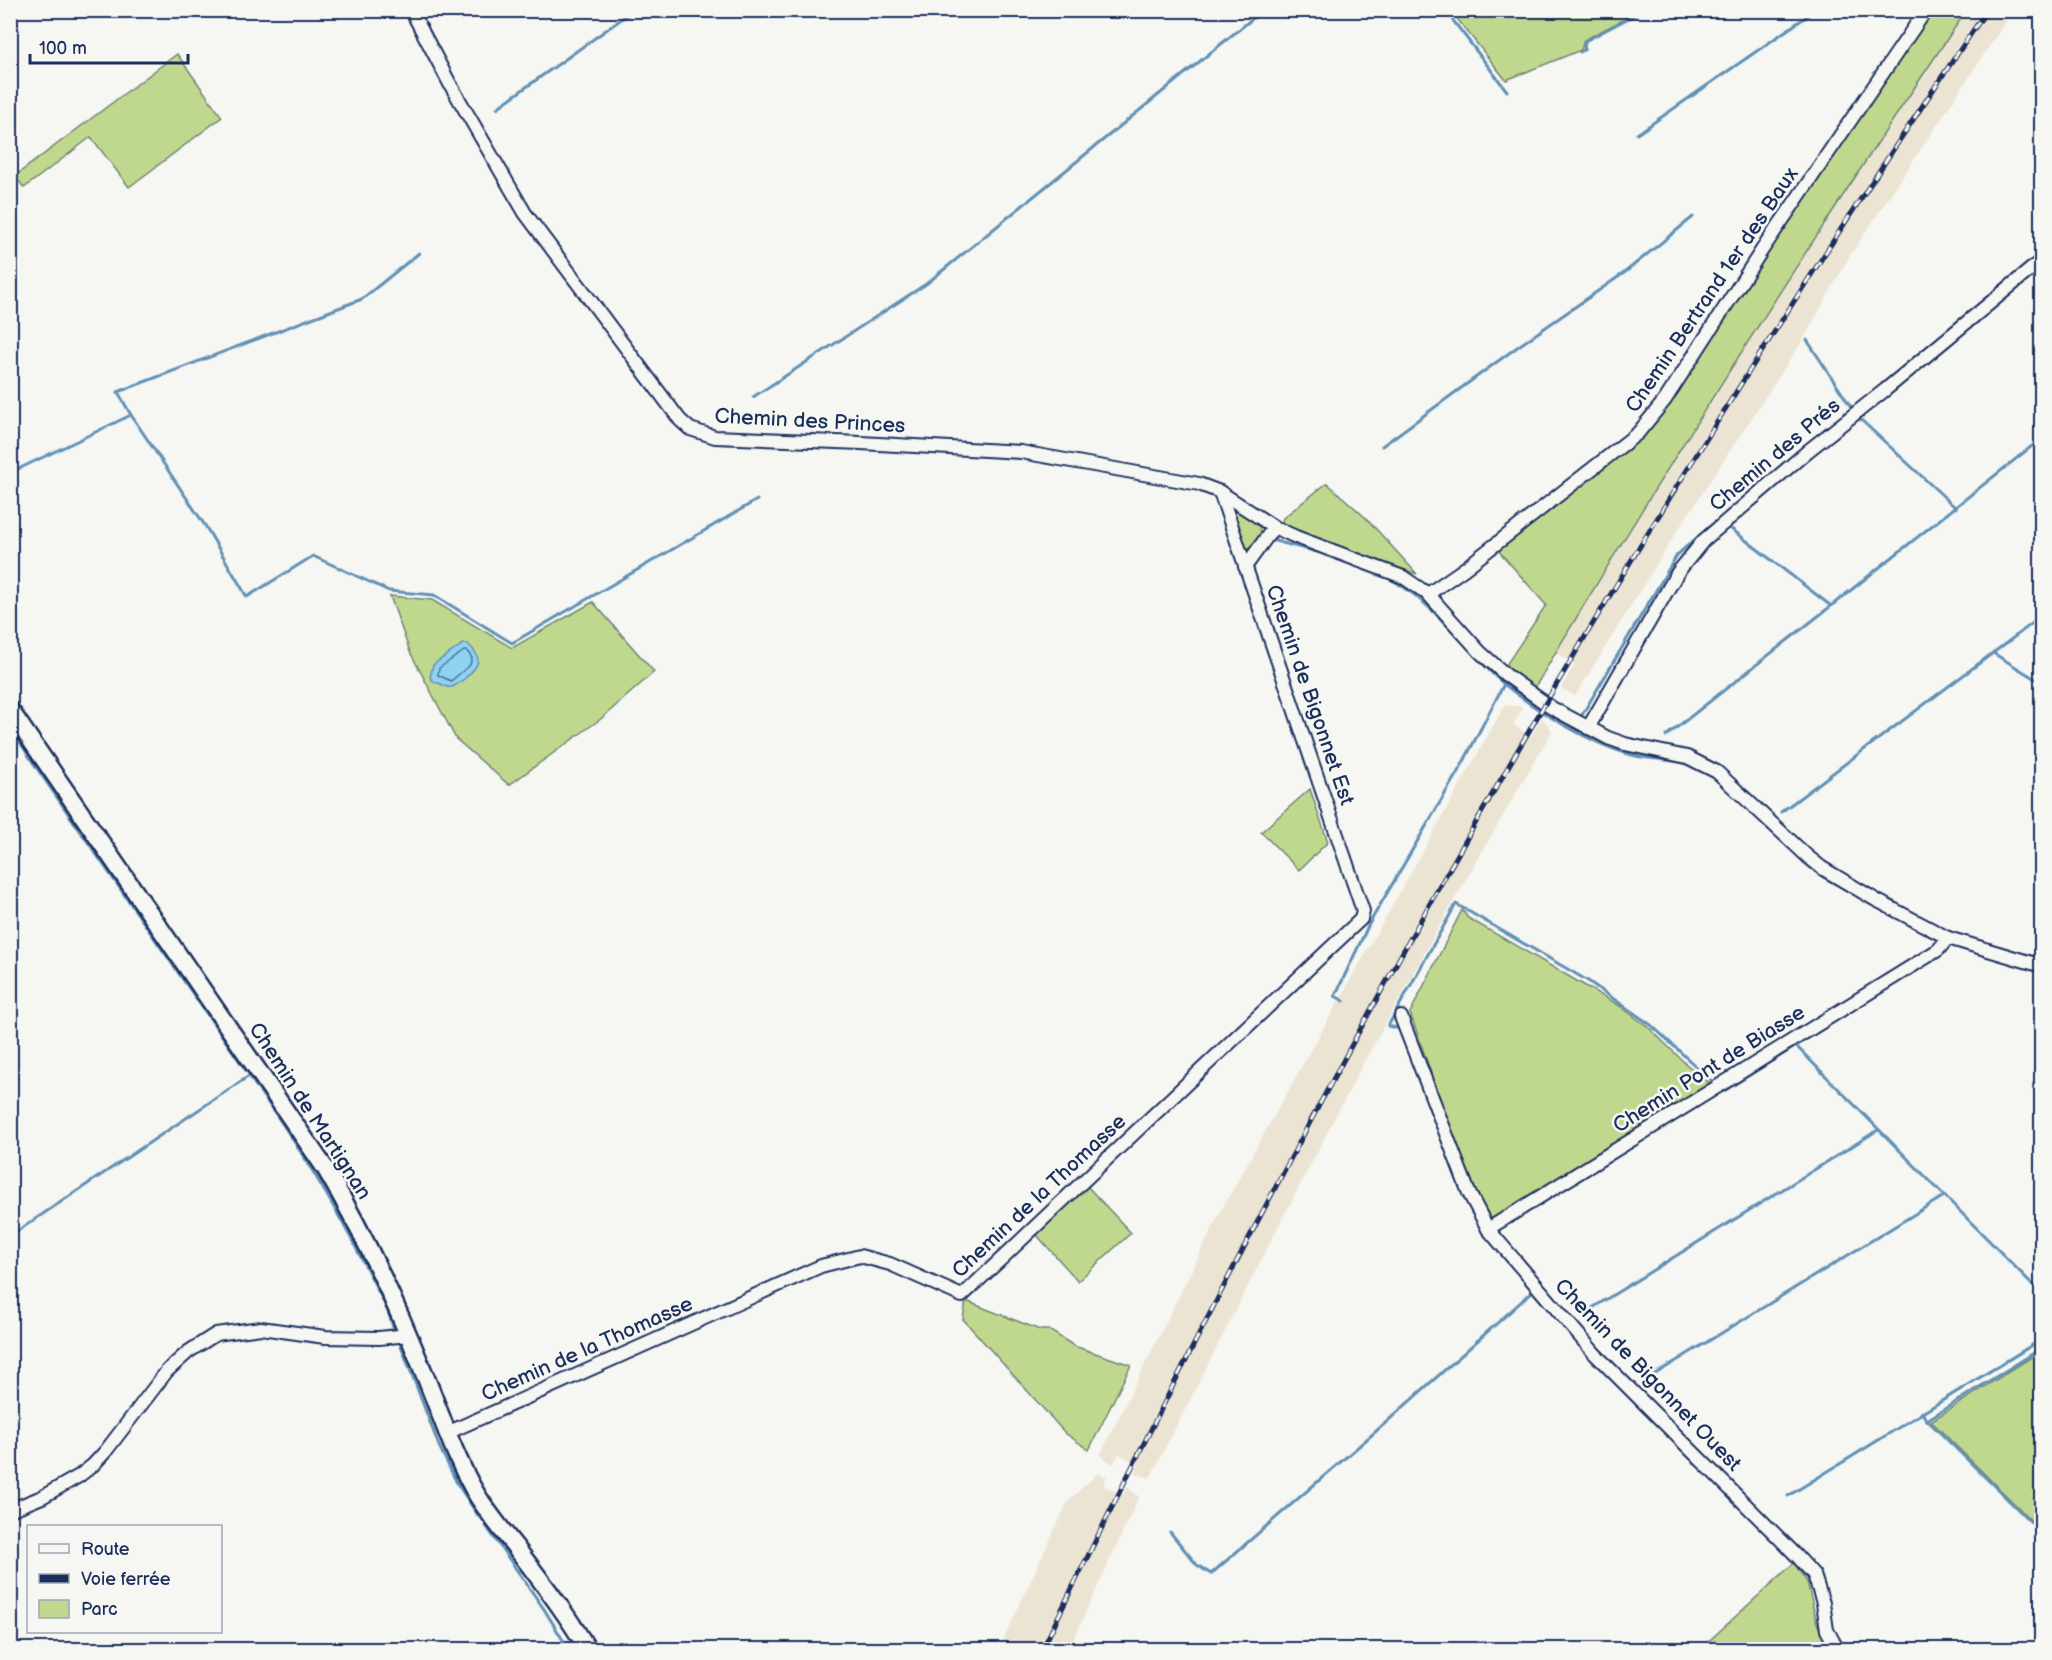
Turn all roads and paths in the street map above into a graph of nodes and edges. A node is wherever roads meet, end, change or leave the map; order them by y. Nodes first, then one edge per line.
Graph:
1 (411, 10) edge
2 (1926, 10) edge
3 (2042, 260) edge
4 (1220, 492) junction
5 (1274, 527) junction
6 (1245, 567) junction
7 (1428, 594) junction
8 (10, 710) edge
9 (1588, 728) junction
10 (1363, 911) joint
11 (1948, 938) junction
12 (2042, 966) edge
13 (1401, 1017) dead end
14 (1488, 1229) junction
15 (408, 1335) junction
16 (447, 1433) junction
17 (10, 1510) edge
18 (588, 1650) edge
19 (1838, 1650) edge

1 - 4 street, Chemin des Princes
2 - 7 street, Chemin Bertrand 1er des Baux
3 - 9 street, Chemin des Prés
4 - 5 street, Chemin des Princes
4 - 6 street, Chemin de Bigonnet Est
5 - 6 street
5 - 7 street, Chemin des Princes
6 - 10 street, Chemin de Bigonnet Est
7 - 9 street, Chemin des Princes
8 - 15 main road, Chemin de Martignan
9 - 11 street, Chemin des Princes
10 - 16 street, Chemin de la Thomasse
11 - 12 street, Chemin des Princes
11 - 14 street, Chemin Pont de Biasse
13 - 14 street, Chemin de Bigonnet Ouest
14 - 19 street, Chemin de Bigonnet Ouest
15 - 16 main road, Chemin de Martignan
15 - 17 street
16 - 18 main road, Chemin de Martignan

